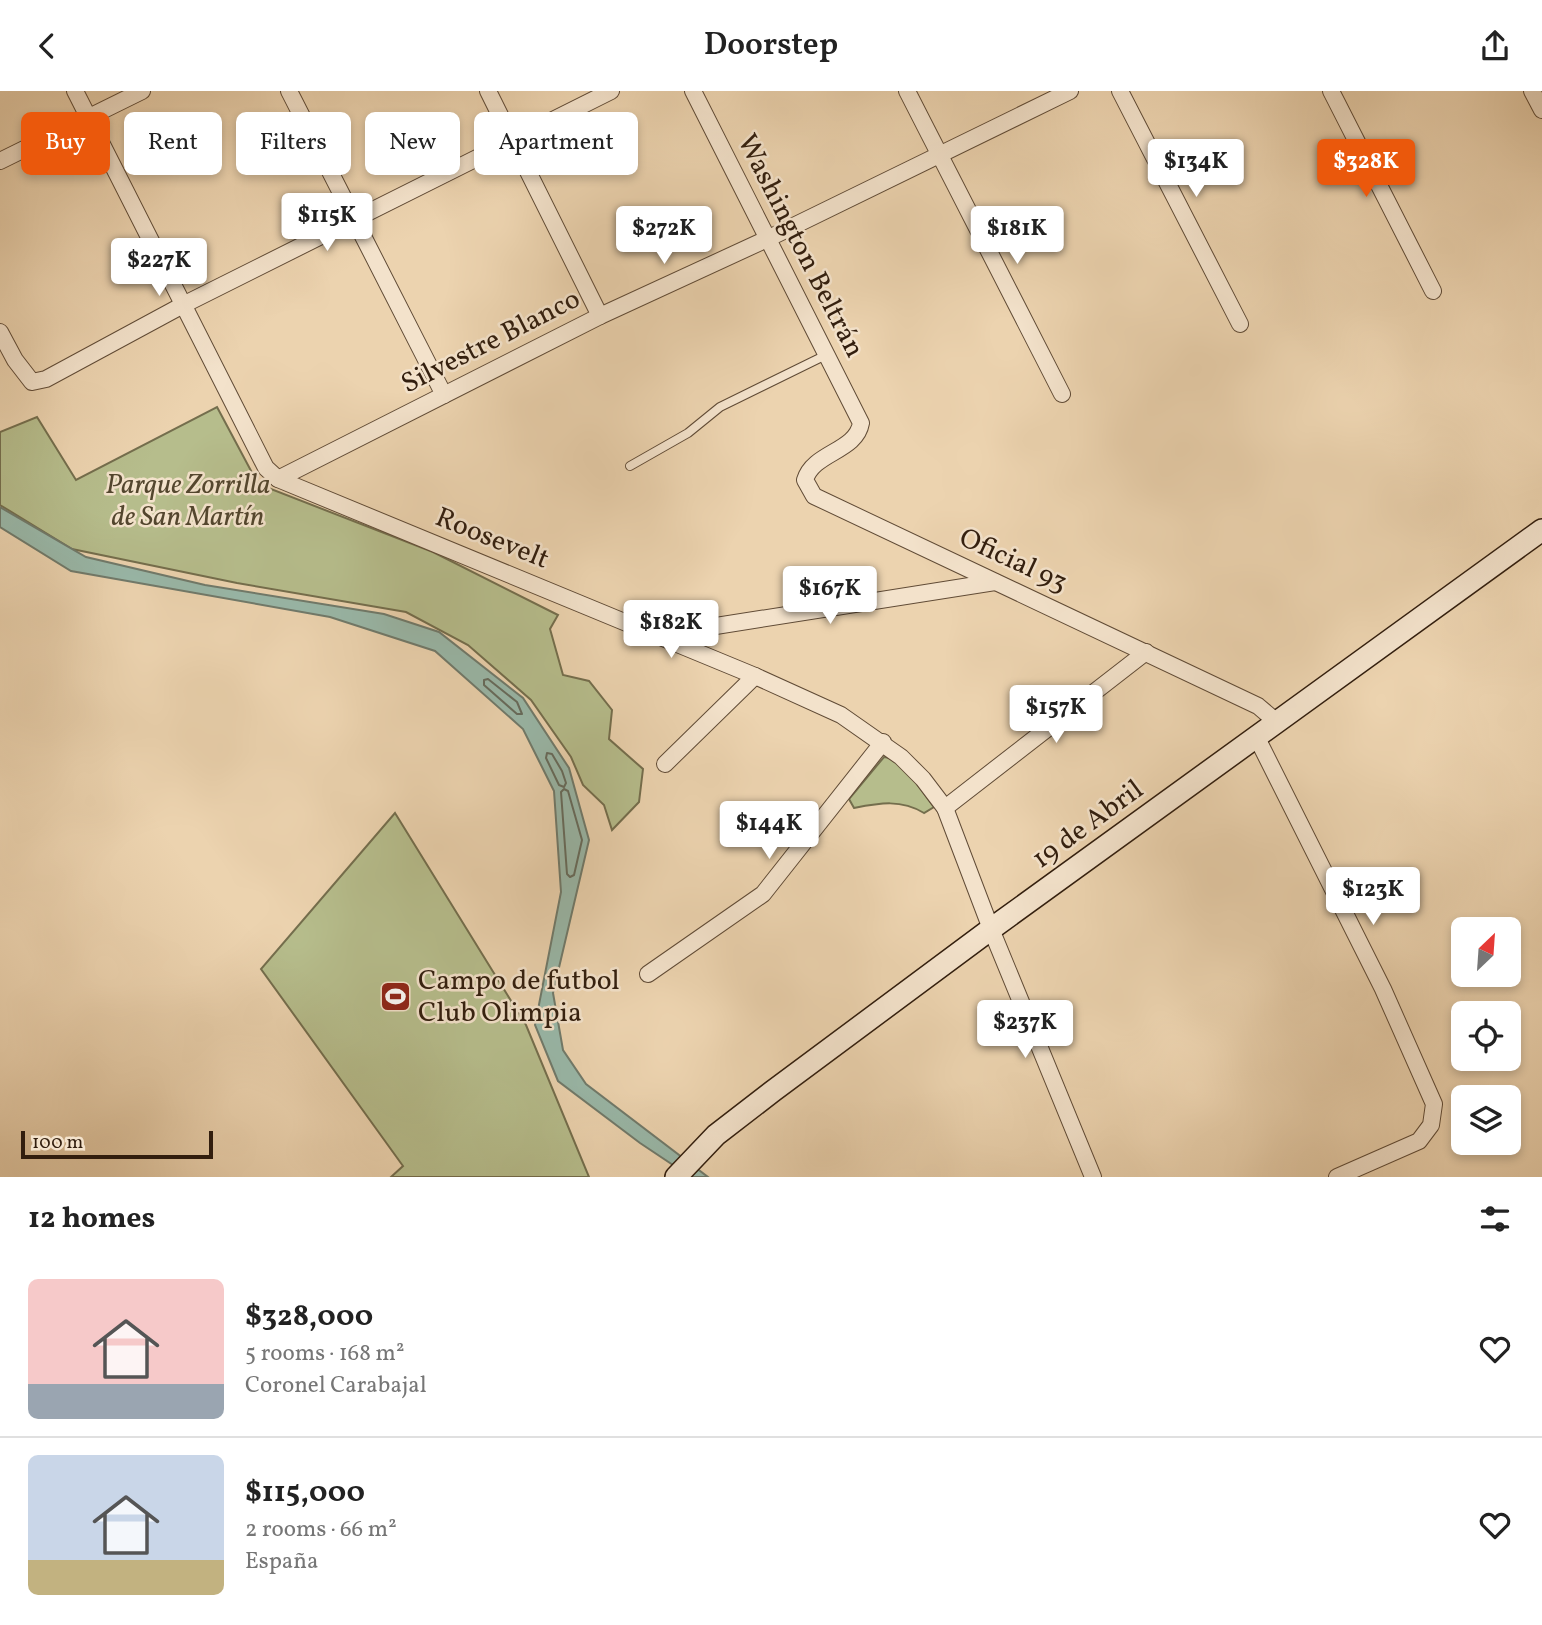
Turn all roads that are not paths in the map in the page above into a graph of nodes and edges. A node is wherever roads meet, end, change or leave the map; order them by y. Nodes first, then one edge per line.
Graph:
1 (75, 91) edge
2 (142, 91) edge
3 (289, 91) edge
4 (488, 91) edge
5 (611, 91) edge
6 (693, 91) edge
7 (907, 91) edge
8 (1070, 91) edge
9 (1119, 91) edge
10 (1331, 91) edge
11 (1532, 91) edge
12 (1542, 110) edge
13 (86, 112) edge
14 (98, 112) edge
15 (498, 112) edge
16 (569, 112) edge
17 (21, 150) edge
18 (940, 156) junction
19 (474, 160) edge
20 (0, 161) edge
21 (110, 161) edge
22 (529, 175) edge
23 (355, 218) junction
24 (767, 239) junction
25 (1433, 291) dead end
26 (183, 305) junction
27 (600, 316) junction
28 (1240, 324) dead end
29 (0, 332) edge
30 (826, 355) junction
31 (1062, 394) dead end
32 (444, 395) junction
33 (861, 423) joint
34 (629, 467) dead end
35 (278, 479) junction
36 (1542, 530) edge
37 (995, 582) junction
38 (659, 635) junction
39 (1146, 653) junction
40 (755, 676) junction
41 (1278, 723) junction
42 (1257, 738) junction
43 (883, 742) junction
44 (665, 764) dead end
45 (945, 809) junction
46 (990, 929) junction
47 (648, 974) dead end
48 (676, 1177) edge
49 (1093, 1177) edge
50 (1337, 1177) edge

1 - 13 street
2 - 14 street
3 - 23 street
4 - 15 street
5 - 16 street
6 - 24 street, Washington Beltrán
7 - 18 street
8 - 18 street, Silvestre Blanco
9 - 28 street
10 - 25 street
11 - 12 street
17 - 20 street
18 - 24 street, Silvestre Blanco
18 - 31 street
19 - 23 street
21 - 26 street
22 - 27 street
23 - 26 street
23 - 32 street
24 - 27 street, Silvestre Blanco
24 - 30 street, Washington Beltrán
26 - 29 street
26 - 35 street
27 - 32 street, Silvestre Blanco
30 - 33 street, Washington Beltrán
30 - 34 lane
32 - 35 street, Silvestre Blanco
33 - 37 street, Oficial 93
35 - 38 street, Roosevelt
36 - 41 street, 19 de Abril
37 - 38 street
37 - 39 street, Oficial 93
38 - 40 street, Roosevelt
39 - 41 street, Oficial 93
39 - 45 street
40 - 43 street, Roosevelt
40 - 44 street
41 - 42 street, 19 de Abril
42 - 46 street, 19 de Abril
42 - 50 street
43 - 45 street, Roosevelt
43 - 47 street
45 - 46 street, Roosevelt
46 - 48 street, 19 de Abril
46 - 49 street, Roosevelt

